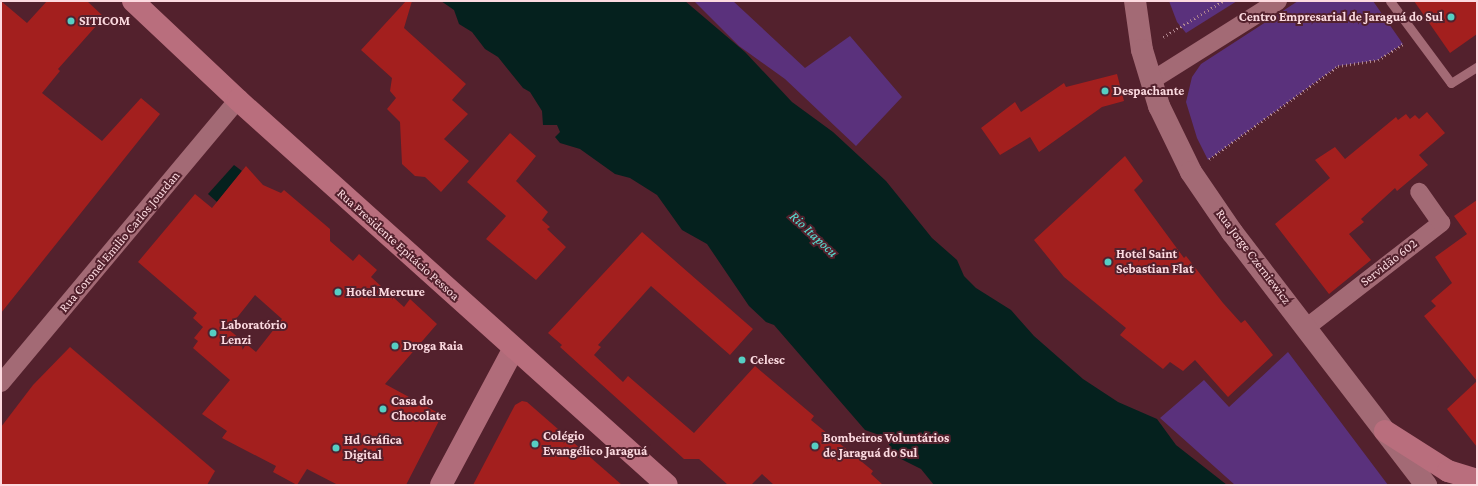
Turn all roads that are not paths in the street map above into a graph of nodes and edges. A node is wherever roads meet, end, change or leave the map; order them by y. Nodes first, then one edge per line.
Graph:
1 (133, 1) edge
2 (1135, 1) edge
3 (1278, 1) edge
4 (1390, 1) edge
5 (1477, 67) edge
6 (1152, 81) junction
7 (238, 100) junction
8 (1419, 192) dead end
9 (1307, 327) junction
10 (514, 348) junction
11 (1, 383) edge
12 (1385, 431) junction
13 (1477, 480) edge
14 (441, 485) edge
15 (667, 485) edge
16 (1426, 485) edge

1 - 7 highway, Rua Presidente Epitácio Pessoa
2 - 6 main road, Rua Jorge Czerniewicz
3 - 6 street
4 - 5 lane
6 - 9 main road, Rua Jorge Czerniewicz
7 - 10 highway, Rua Presidente Epitácio Pessoa
7 - 11 street, Rua Coronel Emilio Carlos Jourdan
8 - 9 street, Servidão 602
9 - 12 main road, Rua Jorge Czerniewicz
10 - 14 main road
10 - 15 highway, Rua Presidente Epitácio Pessoa
12 - 13 highway
12 - 16 main road, Rua Jorge Czerniewicz

